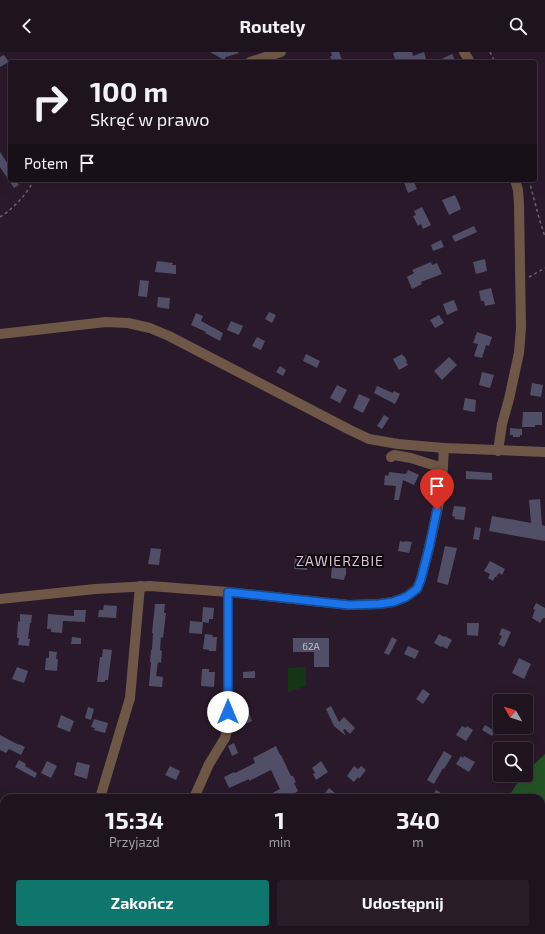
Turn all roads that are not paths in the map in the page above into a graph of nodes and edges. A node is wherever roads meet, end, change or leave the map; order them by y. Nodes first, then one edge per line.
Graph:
1 (281, 52) edge
2 (256, 60) edge
3 (516, 182) edge
4 (0, 334) edge
5 (444, 448) junction
6 (498, 451) junction
7 (545, 452) edge
8 (392, 457) dead end
9 (443, 467) junction
10 (140, 586) junction
11 (228, 592) junction
12 (0, 599) edge
13 (101, 794) edge
14 (196, 794) edge

1 - 2 street
3 - 6 street
4 - 5 street
5 - 6 street
5 - 9 street
6 - 7 street
8 - 9 street
9 - 11 street
10 - 11 street
10 - 12 street
10 - 13 street
11 - 14 street

